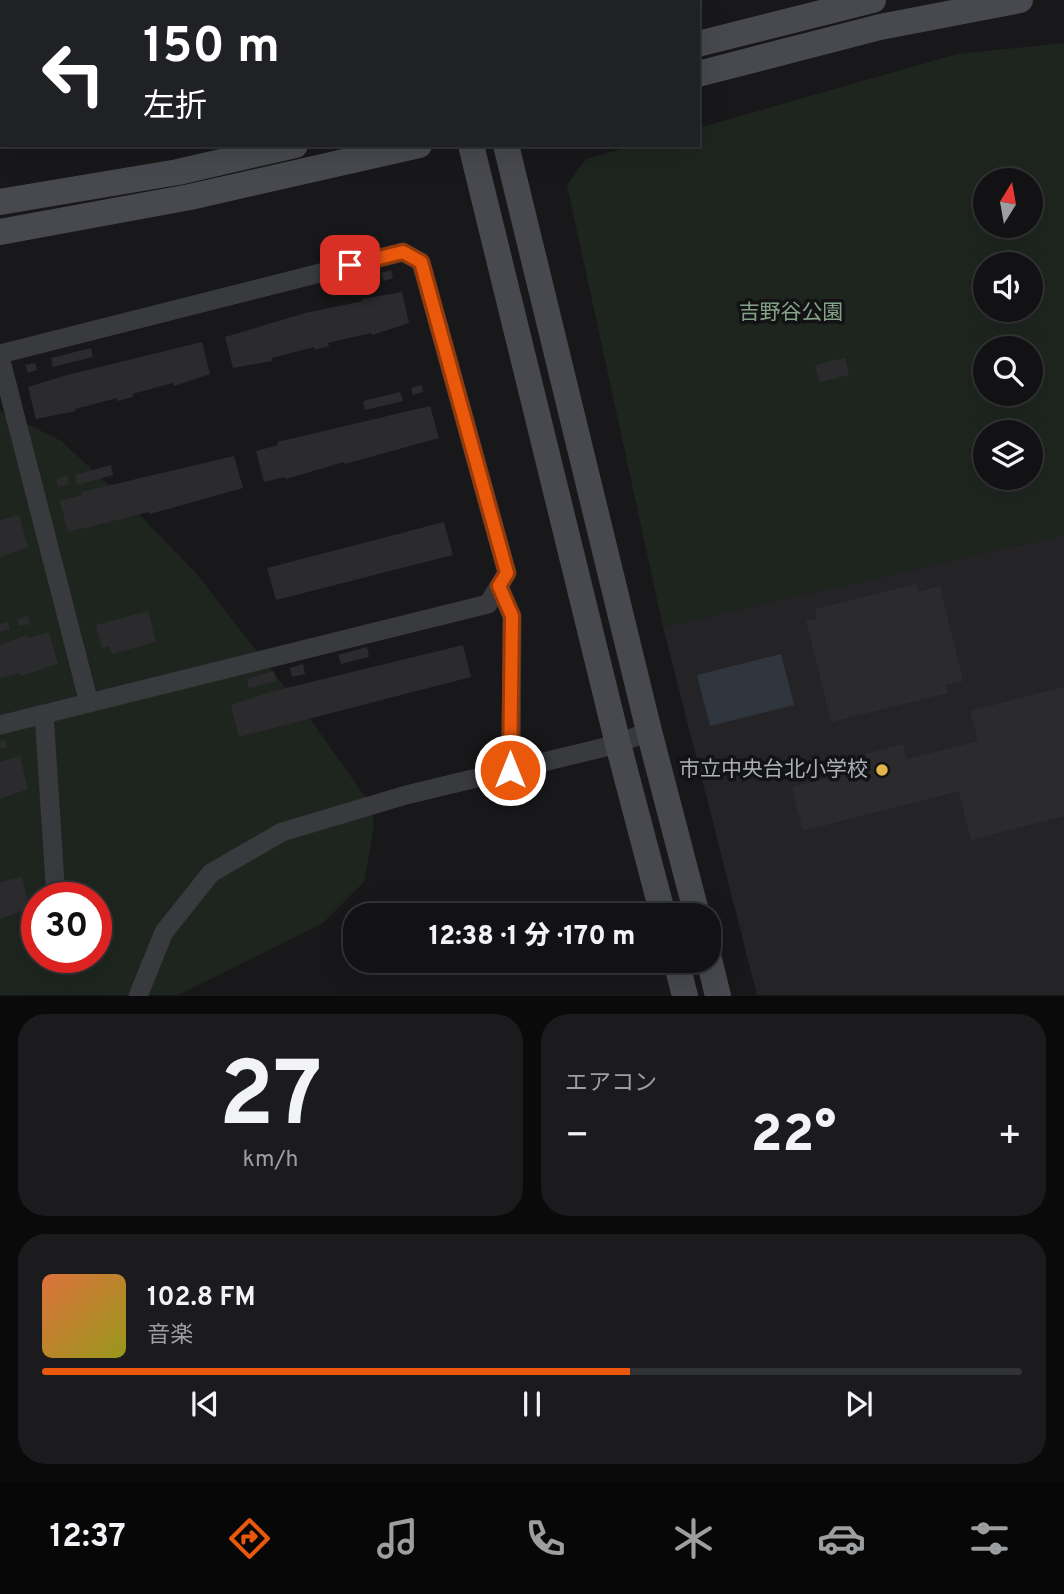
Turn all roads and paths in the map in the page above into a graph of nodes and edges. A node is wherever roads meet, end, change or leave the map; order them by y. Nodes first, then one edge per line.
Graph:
1 (873, 0) edge
2 (1020, 0) edge
3 (700, 43) edge
4 (700, 73) edge
5 (286, 147) edge
6 (410, 147) edge
7 (471, 147) edge
8 (506, 147) edge
9 (0, 202) edge
10 (0, 232) edge
11 (0, 355) edge
12 (499, 586) junction
13 (89, 703) junction
14 (44, 714) junction
15 (0, 725) edge
16 (649, 732) junction
17 (618, 744) junction
18 (510, 770) junction
19 (55, 882) edge
20 (660, 903) edge
21 (694, 903) edge
22 (679, 973) edge
23 (712, 973) edge
24 (138, 996) edge
25 (685, 996) edge
26 (718, 996) edge

1 - 3 street
2 - 4 street
5 - 9 street
6 - 10 street
7 - 17 street
8 - 16 street
11 - 12 street
11 - 13 street
12 - 13 street
12 - 18 street
13 - 14 street
14 - 15 street
14 - 19 street
16 - 17 street
16 - 21 street
17 - 18 street
17 - 20 street
18 - 24 street
22 - 25 street
23 - 26 street

